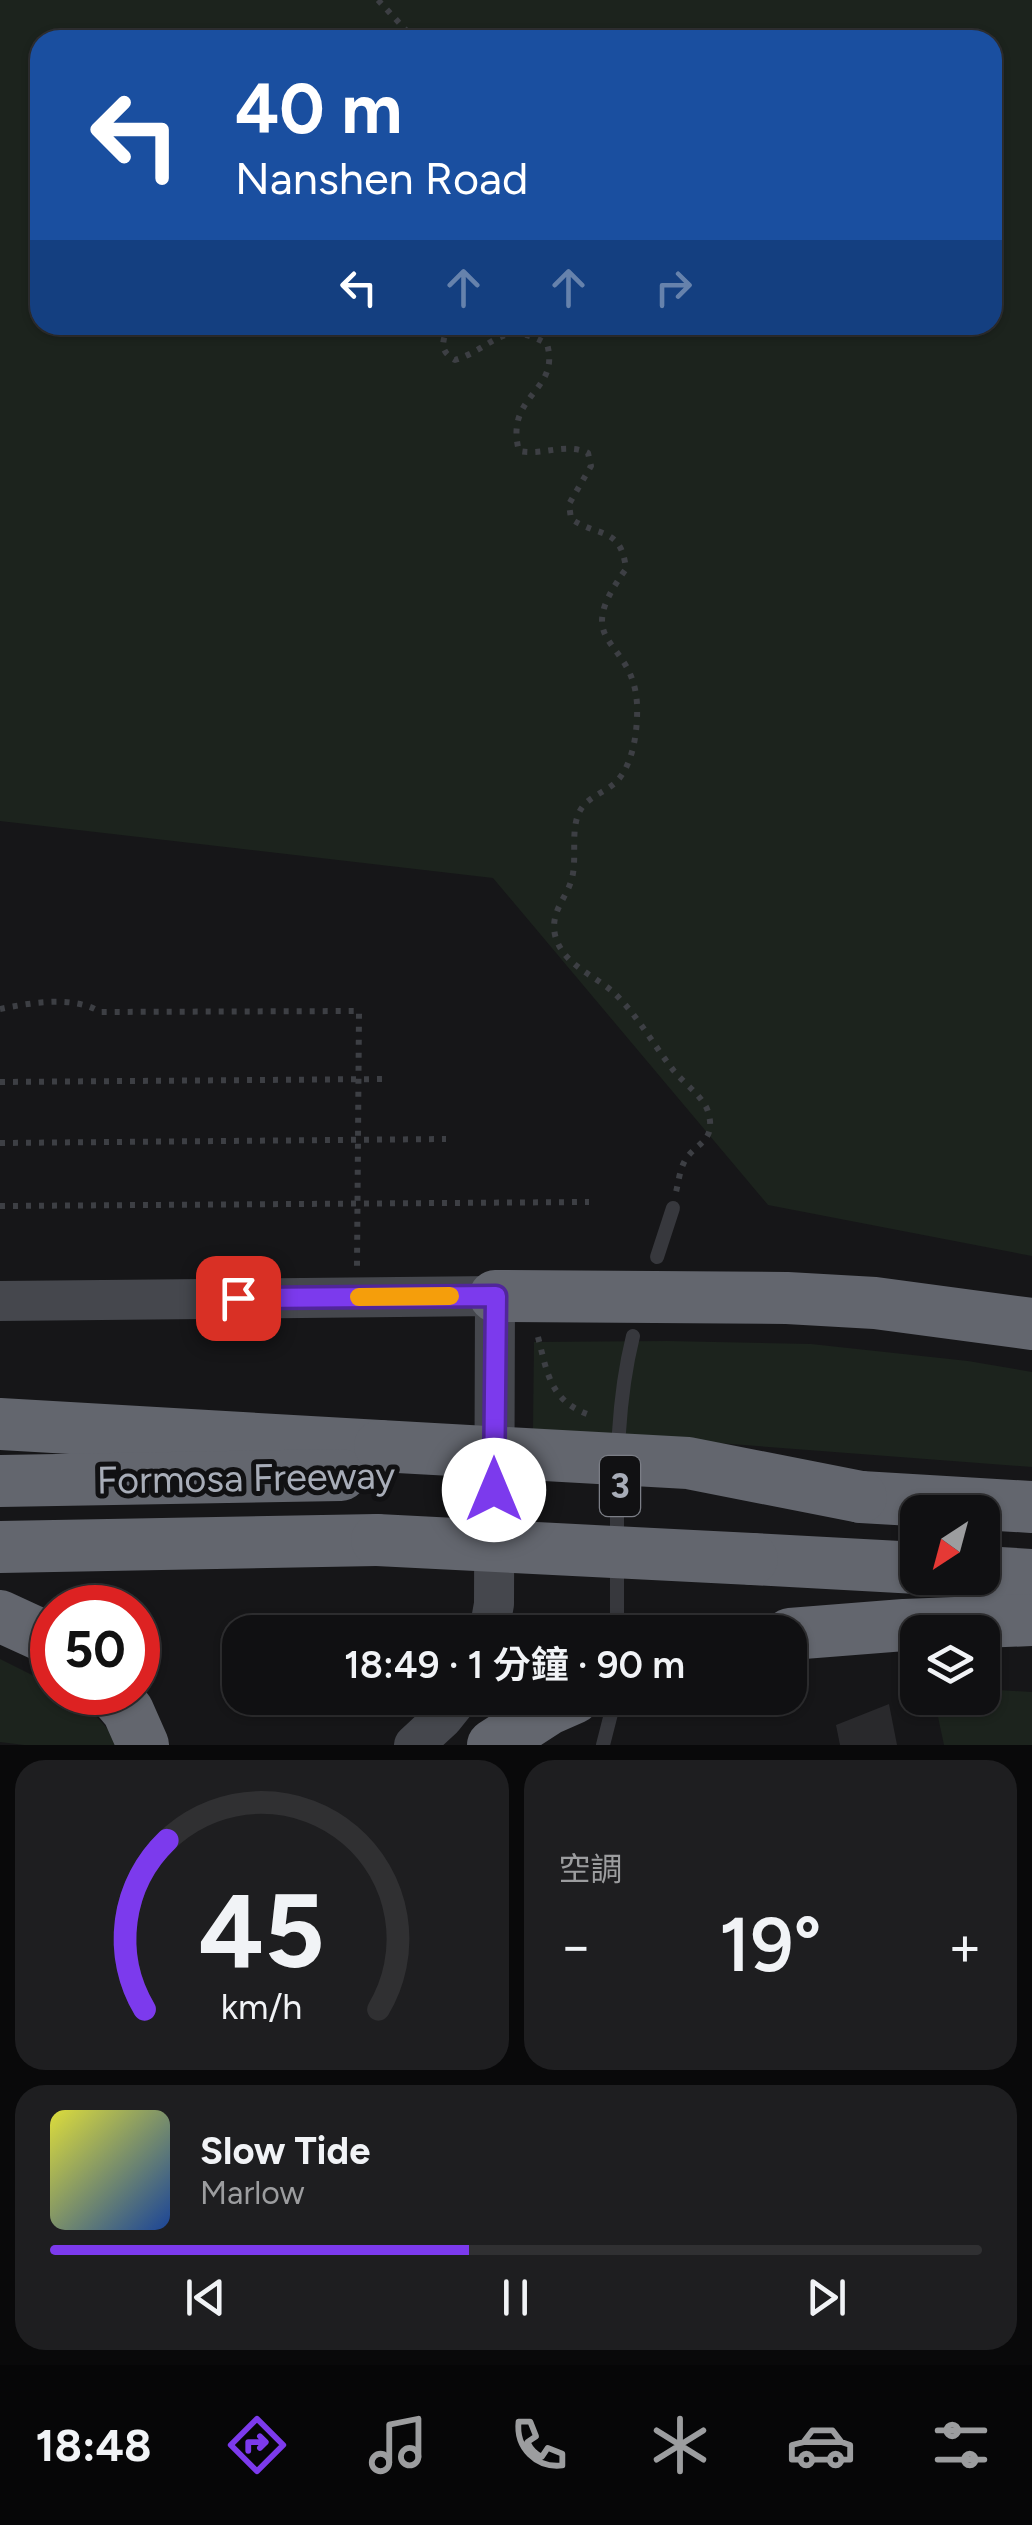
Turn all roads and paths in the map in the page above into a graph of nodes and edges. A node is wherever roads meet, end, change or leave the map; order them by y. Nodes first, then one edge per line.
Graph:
1 (378, 0) edge
2 (406, 30) edge
3 (445, 335) edge
4 (504, 335) edge
5 (528, 335) edge
6 (0, 1009) edge
7 (358, 1079) junction
8 (386, 1080) dead end
9 (0, 1082) edge
10 (446, 1139) dead end
11 (358, 1140) junction
12 (0, 1143) edge
13 (588, 1202) dead end
14 (357, 1204) junction
15 (0, 1206) edge
16 (673, 1208) joint
17 (656, 1257) dead end
18 (496, 1296) junction
19 (356, 1297) junction
20 (0, 1300) edge
21 (1032, 1324) edge
22 (633, 1336) dead end
23 (0, 1424) edge
24 (617, 1425) junction
25 (379, 1460) junction
26 (0, 1480) edge
27 (1032, 1507) edge
28 (0, 1547) edge
29 (900, 1567) edge
30 (1000, 1573) edge
31 (1032, 1575) edge
32 (492, 1615) edge
33 (617, 1615) edge
34 (0, 1616) edge
35 (1032, 1620) edge
36 (30, 1630) edge
37 (807, 1633) edge
38 (129, 1715) edge
39 (445, 1715) edge
40 (540, 1715) edge
41 (610, 1715) edge
42 (143, 1745) edge
43 (414, 1745) edge
44 (493, 1745) edge
45 (602, 1745) edge

1 - 2 path
3 - 4 path
5 - 16 path
6 - 7 path
7 - 8 path
7 - 9 path
7 - 11 path
10 - 11 path
11 - 12 path
11 - 14 path
13 - 14 path
14 - 15 path
14 - 19 path
16 - 17 lane
18 - 19 main road
18 - 21 highway
18 - 24 path
18 - 32 main road
19 - 20 main road
22 - 24 lane
23 - 25 highway
24 - 33 lane
25 - 26 highway, Formosa Freeway
25 - 27 highway, bridge
28 - 29 highway, Formosa Freeway / 3, bridge
30 - 31 highway
34 - 36 highway
35 - 37 highway
38 - 42 highway
39 - 43 main road
40 - 44 highway
41 - 45 lane

